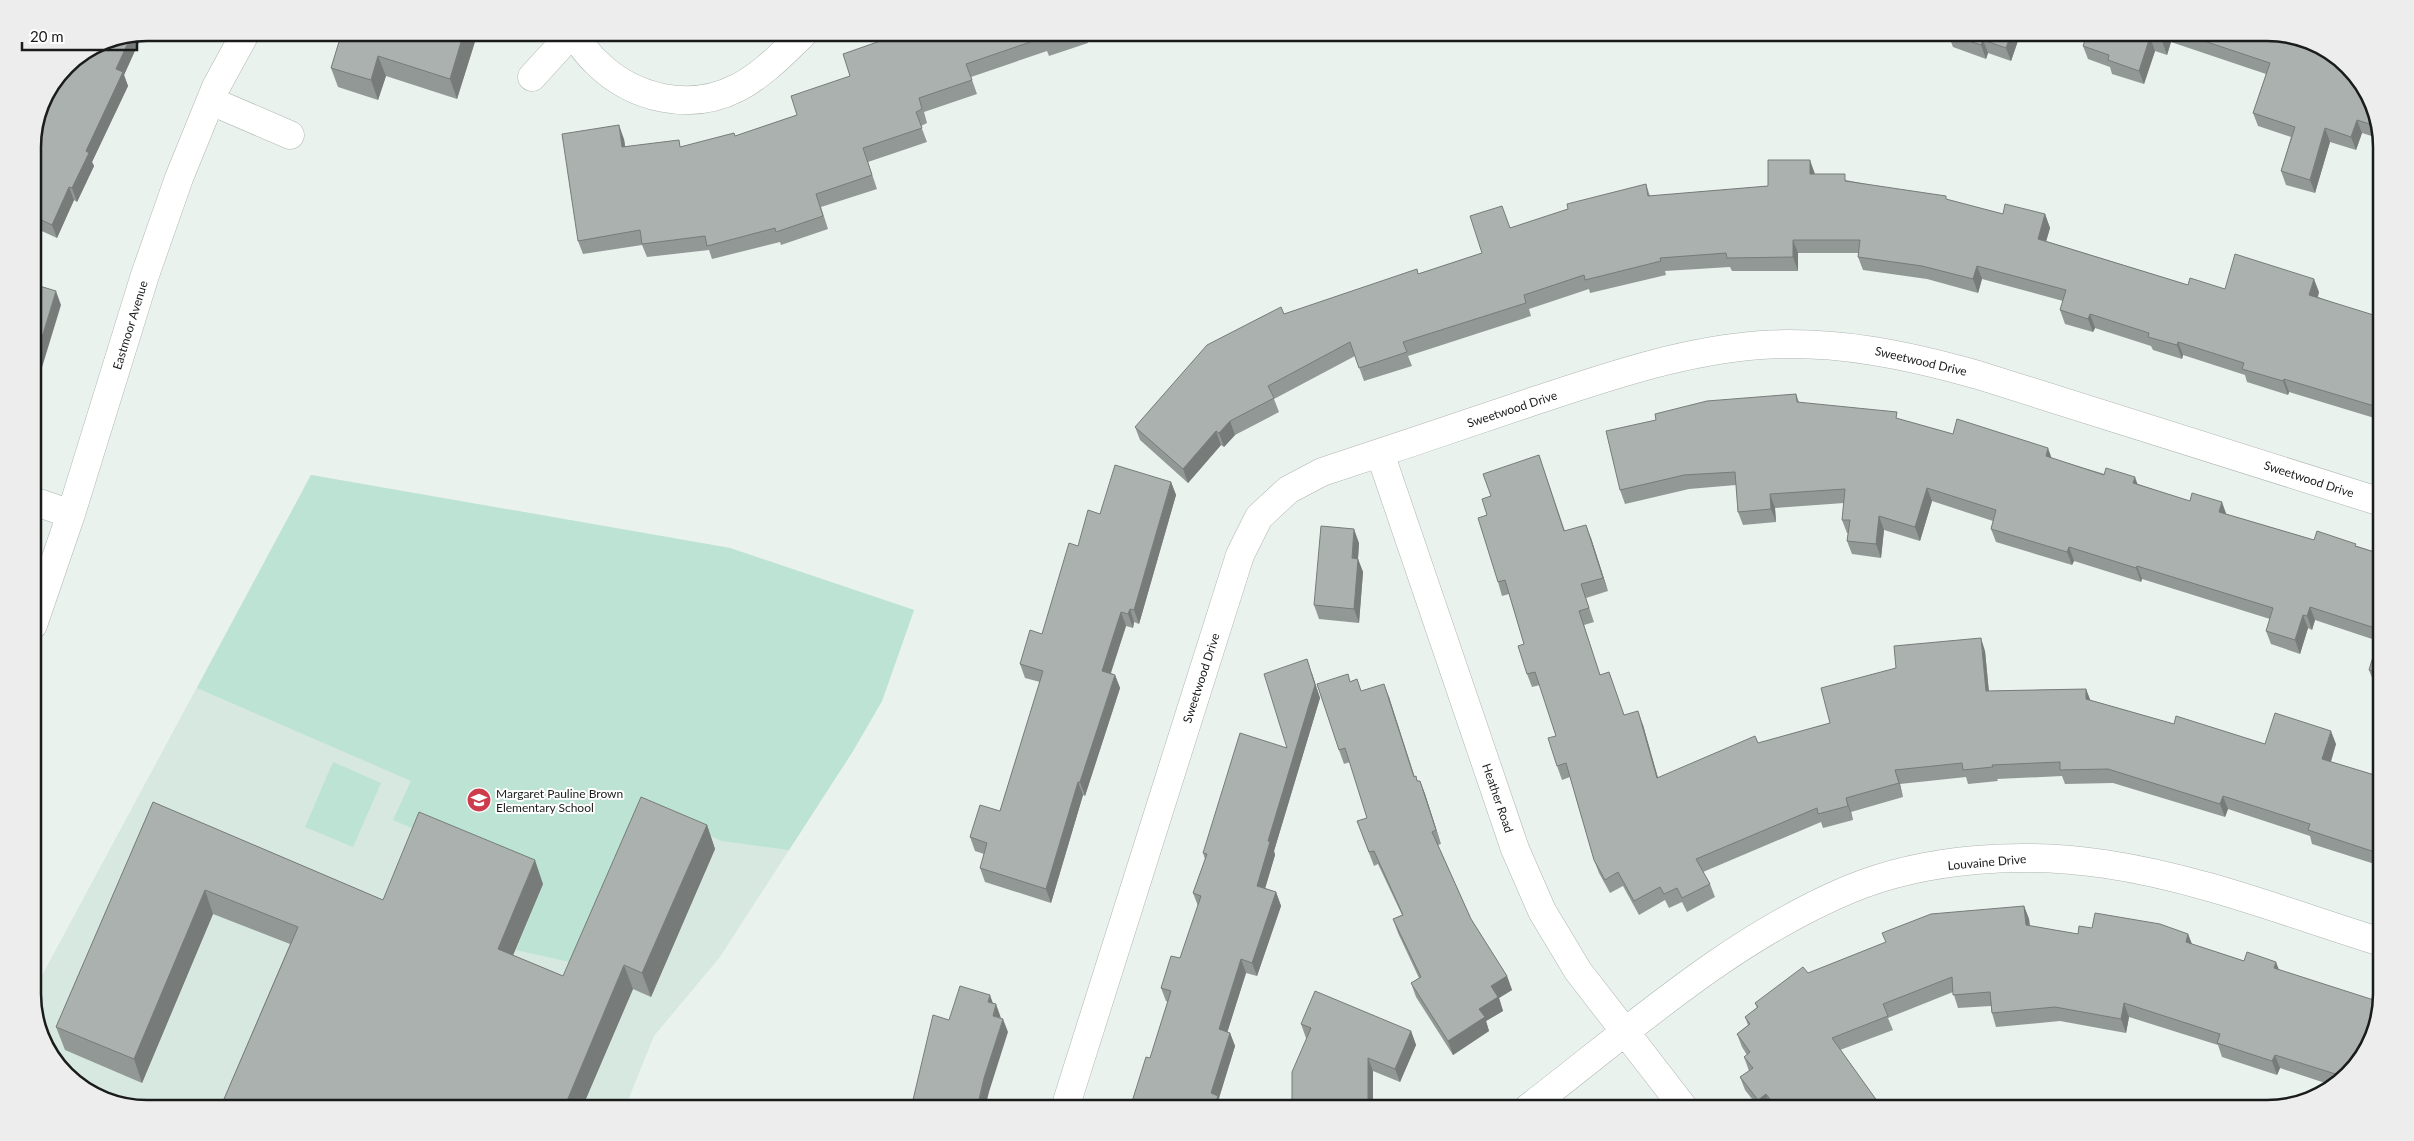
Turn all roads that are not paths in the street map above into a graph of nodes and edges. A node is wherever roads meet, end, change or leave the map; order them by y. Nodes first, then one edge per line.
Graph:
1 (241, 41) edge
2 (565, 41) edge
3 (579, 41) edge
4 (795, 41) edge
5 (532, 77) dead end
6 (211, 101) junction
7 (290, 135) dead end
8 (1380, 453) junction
9 (2373, 499) edge
10 (41, 504) edge
11 (71, 514) junction
12 (41, 602) edge
13 (2373, 939) edge
14 (1626, 1032) junction
15 (1068, 1100) edge
16 (1538, 1100) edge
17 (1678, 1100) edge

1 - 6 street, Eastmoor Avenue
2 - 5 street
3 - 4 street
6 - 7 street
6 - 11 street, Eastmoor Avenue
8 - 9 street, Sweetwood Drive
8 - 14 street, Heather Road
8 - 15 street, Sweetwood Drive
10 - 11 street
11 - 12 street, Eastmoor Avenue
13 - 14 street, Louvaine Drive
14 - 16 street, Louvaine Drive
14 - 17 street, Heather Road

